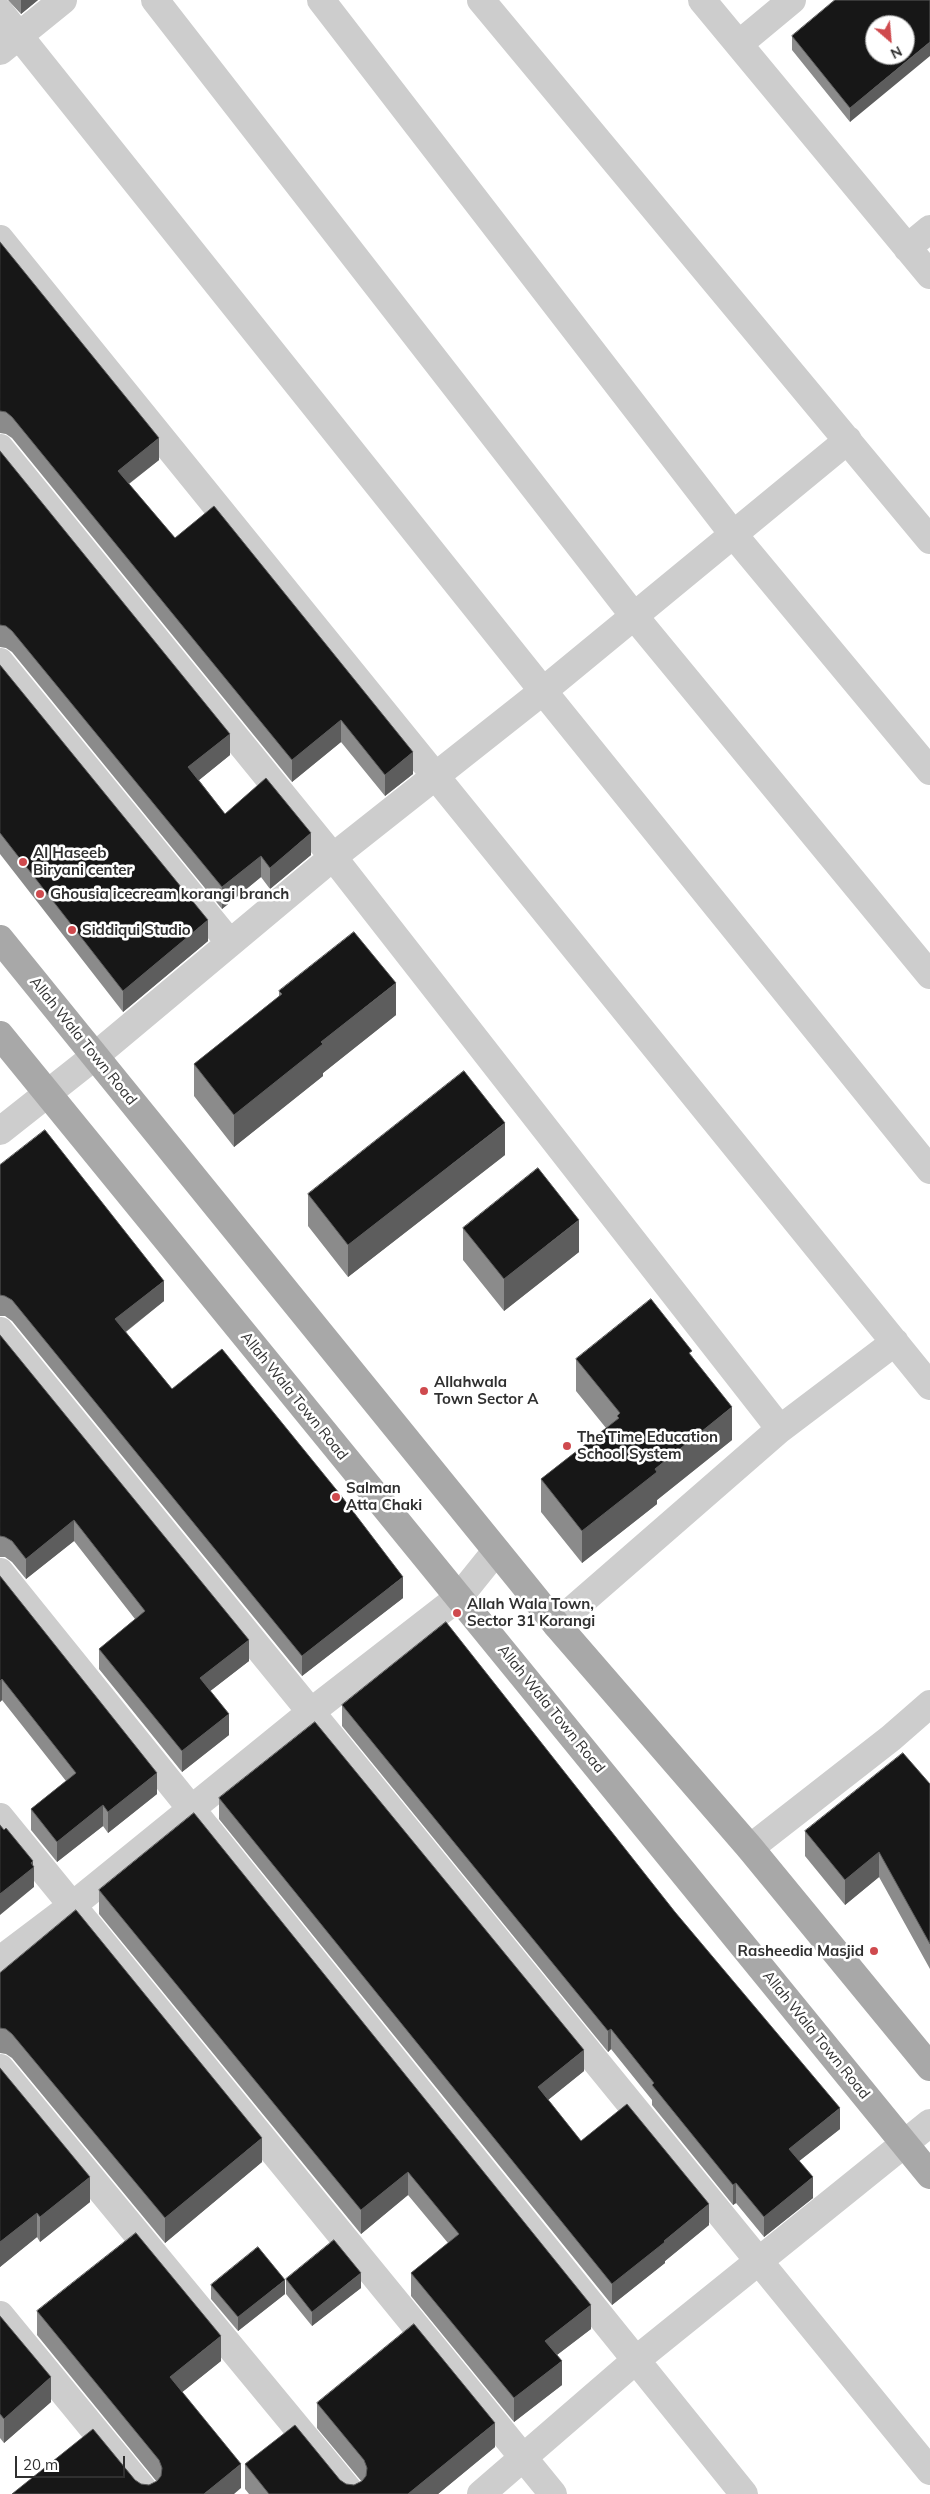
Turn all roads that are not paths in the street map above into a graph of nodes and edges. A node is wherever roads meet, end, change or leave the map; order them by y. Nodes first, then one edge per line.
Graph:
1 (63, 0) edge
2 (155, 0) edge
3 (320, 0) edge
4 (481, 0) edge
5 (702, 0) edge
6 (792, 0) edge
7 (0, 12) edge
8 (10, 43) edge
9 (739, 44) junction
10 (930, 229) edge
11 (0, 239) edge
12 (907, 248) junction
13 (930, 275) edge
14 (848, 440) junction
15 (0, 448) edge
16 (733, 534) junction
17 (930, 540) edge
18 (634, 616) junction
19 (0, 662) edge
20 (543, 691) junction
21 (930, 771) edge
22 (438, 777) junction
23 (333, 857) junction
24 (0, 939) edge
25 (230, 943) junction
26 (930, 975) edge
27 (0, 1035) edge
28 (95, 1056) junction
29 (47, 1093) junction
30 (0, 1131) edge
31 (930, 1170) edge
32 (0, 1331) edge
33 (895, 1342) junction
34 (930, 1386) edge
35 (780, 1429) junction
36 (496, 1551) junction
37 (0, 1572) edge
38 (459, 1597) junction
39 (556, 1624) junction
40 (930, 1704) edge
41 (312, 1710) junction
42 (190, 1809) junction
43 (0, 1817) edge
44 (750, 1848) junction
45 (73, 1905) junction
46 (0, 1960) edge
47 (930, 2067) edge
48 (0, 2068) edge
49 (930, 2123) edge
50 (904, 2144) junction
51 (930, 2175) edge
52 (760, 2260) junction
53 (0, 2315) edge
54 (636, 2360) junction
55 (524, 2456) junction
56 (930, 2471) edge
57 (147, 2494) edge
58 (352, 2494) edge
59 (481, 2494) edge
60 (553, 2494) edge
61 (744, 2494) edge

1 - 8 street
2 - 18 street
3 - 16 street
4 - 14 street
5 - 9 street
6 - 9 street
7 - 8 street
8 - 20 street
9 - 12 street
10 - 12 street
11 - 22 street
12 - 13 street
14 - 16 street
14 - 17 street
15 - 23 street
16 - 18 street
16 - 21 street
18 - 20 street
18 - 26 street
19 - 25 street
20 - 22 street
20 - 31 street
22 - 23 street
22 - 33 street
23 - 25 street
23 - 35 street
24 - 28 main road, Allah Wala Town Road
25 - 28 street
27 - 29 main road, Allah Wala Town Road
28 - 29 street
28 - 36 main road, Allah Wala Town Road
29 - 30 street
29 - 38 main road, Allah Wala Town Road
32 - 41 street
33 - 34 street
33 - 35 street
35 - 39 street
36 - 38 street
36 - 39 main road, Allah Wala Town Road
37 - 42 street
38 - 41 street
38 - 50 main road, Allah Wala Town Road
39 - 44 main road, Allah Wala Town Road
40 - 44 street
41 - 42 street
41 - 52 street
42 - 45 street
42 - 54 street
43 - 45 street
44 - 47 main road, Allah Wala Town Road
45 - 46 street
45 - 55 street
48 - 58 street
49 - 50 street
50 - 51 main road, Allah Wala Town Road
50 - 52 street
52 - 54 street
52 - 56 street
53 - 57 street
54 - 55 street
54 - 61 street
55 - 59 street
55 - 60 street

